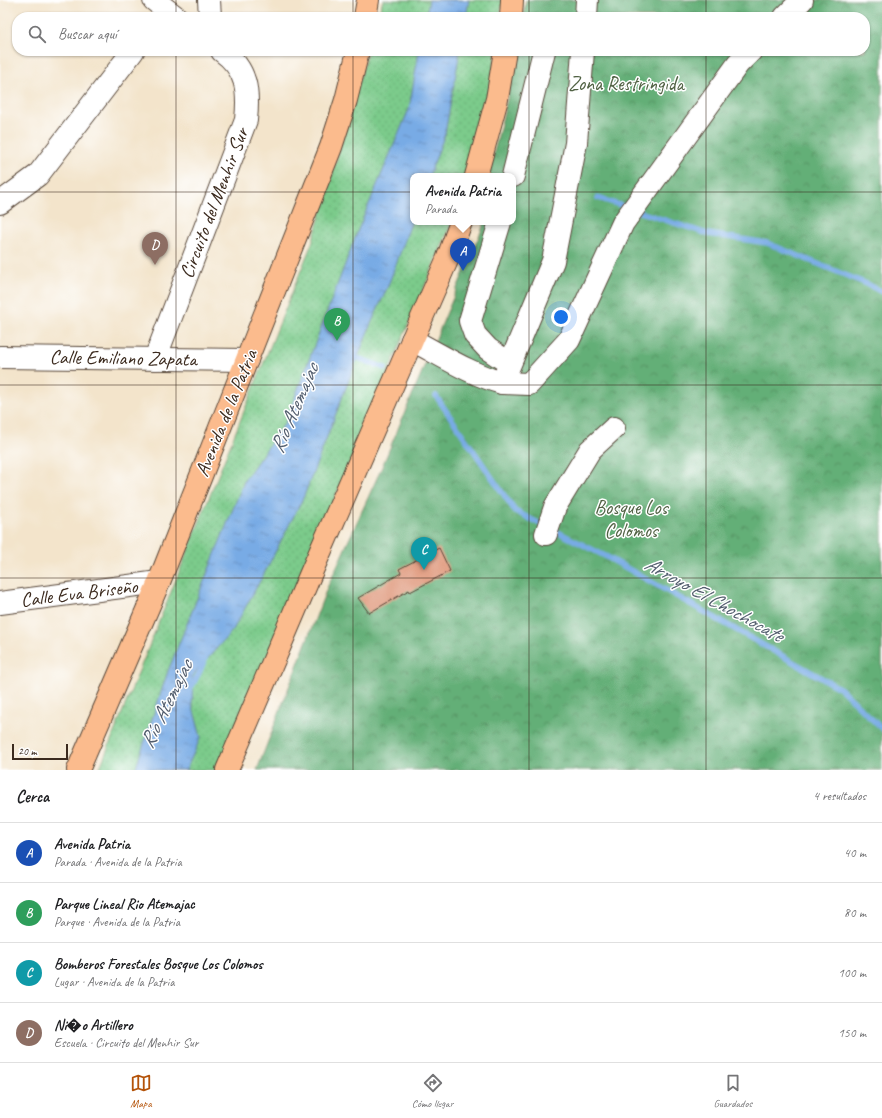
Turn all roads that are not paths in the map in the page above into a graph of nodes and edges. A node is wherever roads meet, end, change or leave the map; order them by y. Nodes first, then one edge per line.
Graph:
1 (210, 0) edge
2 (512, 0) edge
3 (587, 0) edge
4 (802, 0) edge
5 (210, 12) edge
6 (511, 12) edge
7 (586, 12) edge
8 (790, 12) edge
9 (129, 56) edge
10 (227, 56) edge
11 (357, 56) edge
12 (504, 56) edge
13 (543, 56) edge
14 (583, 56) edge
15 (746, 56) edge
16 (477, 173) edge
17 (514, 173) edge
18 (0, 203) edge
19 (460, 225) edge
20 (499, 225) edge
21 (412, 340) junction
22 (0, 357) edge
23 (156, 359) junction
24 (247, 360) junction
25 (506, 373) junction
26 (614, 428) dead end
27 (546, 534) dead end
28 (159, 582) junction
29 (0, 603) edge
30 (78, 770) edge
31 (227, 770) edge

1 - 5 street
2 - 6 main road
3 - 7 street
4 - 8 street
9 - 18 street
10 - 23 street, Circuito del Menhir Sur
11 - 24 main road, Avenida de la Patria
12 - 16 main road
13 - 17 street
14 - 25 street
15 - 25 street
19 - 21 main road
20 - 25 street
21 - 25 street
21 - 31 main road
22 - 23 street, Calle Emiliano Zapata
23 - 24 street, Calle Emiliano Zapata
24 - 28 main road, Avenida de la Patria
26 - 27 street
28 - 29 street, Calle Eva Briseño
28 - 30 main road, Avenida de la Patria

